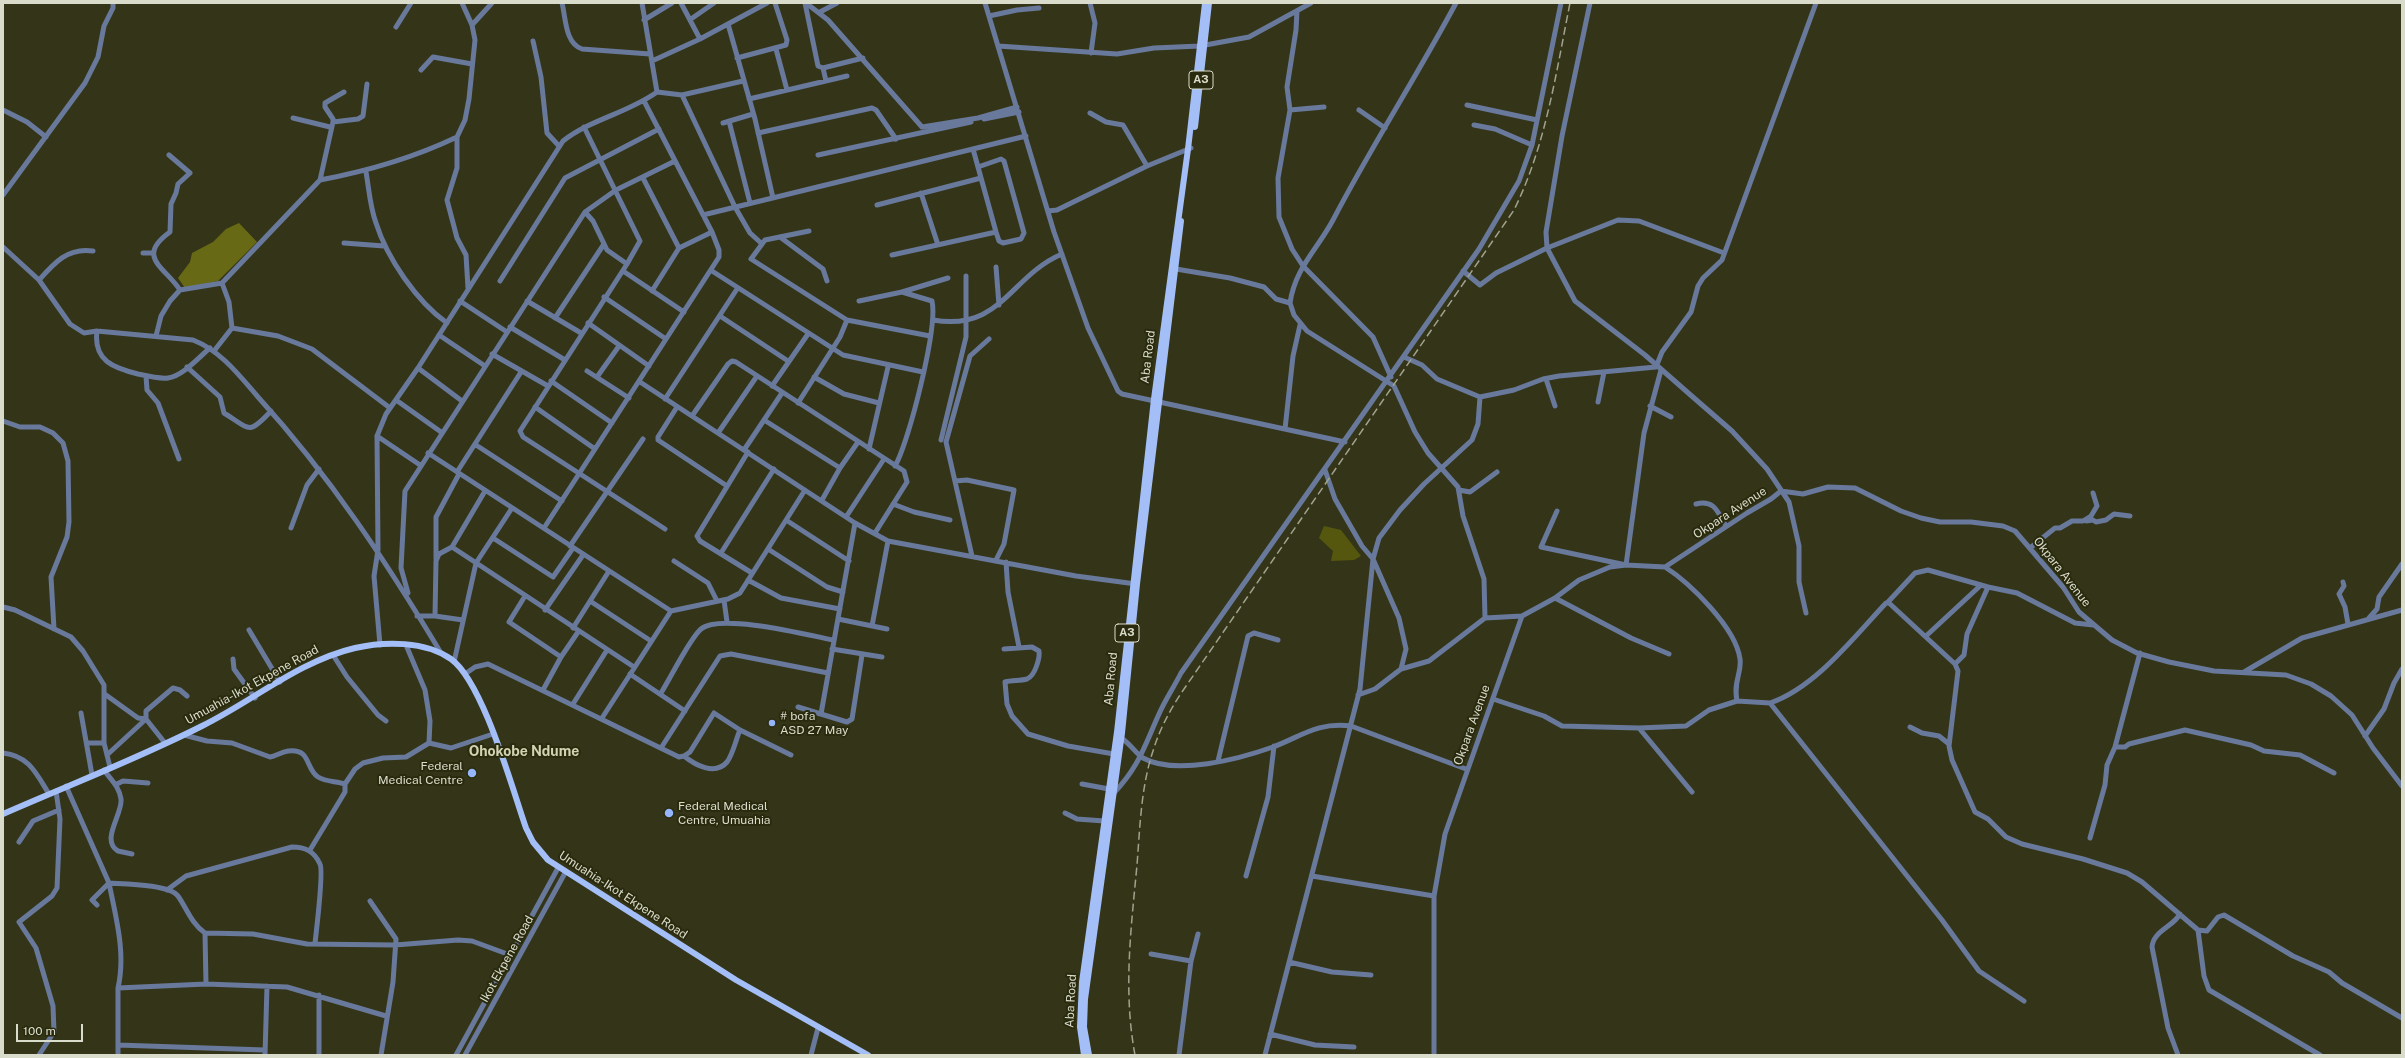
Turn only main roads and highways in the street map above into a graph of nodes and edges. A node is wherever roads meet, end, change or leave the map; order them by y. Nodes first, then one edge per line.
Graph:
1 (1205, 3) edge
2 (1209, 3) edge
3 (1203, 46) junction
4 (1181, 210) junction
5 (1156, 400) junction
6 (1135, 584) junction
7 (1111, 791) junction
8 (3, 814) edge
9 (1090, 945) junction
10 (868, 1055) edge
11 (1084, 1055) edge
12 (1088, 1055) edge

1 - 3 main road, A3
2 - 3 main road, A3
3 - 4 main road, A3
4 - 5 main road, Aba Road / A3
4 - 5 main road, Aba Road / A3
5 - 6 main road, Aba Road / A3
6 - 7 main road, Aba Road / A3
6 - 7 main road, Aba Road / A3
7 - 9 main road, Aba Road / A3
7 - 9 main road, Aba Road / A3
8 - 10 main road, Umuahia-Ikot Ekpene Road
9 - 11 main road, Aba Road / A3
9 - 12 main road, Aba Road / A3

